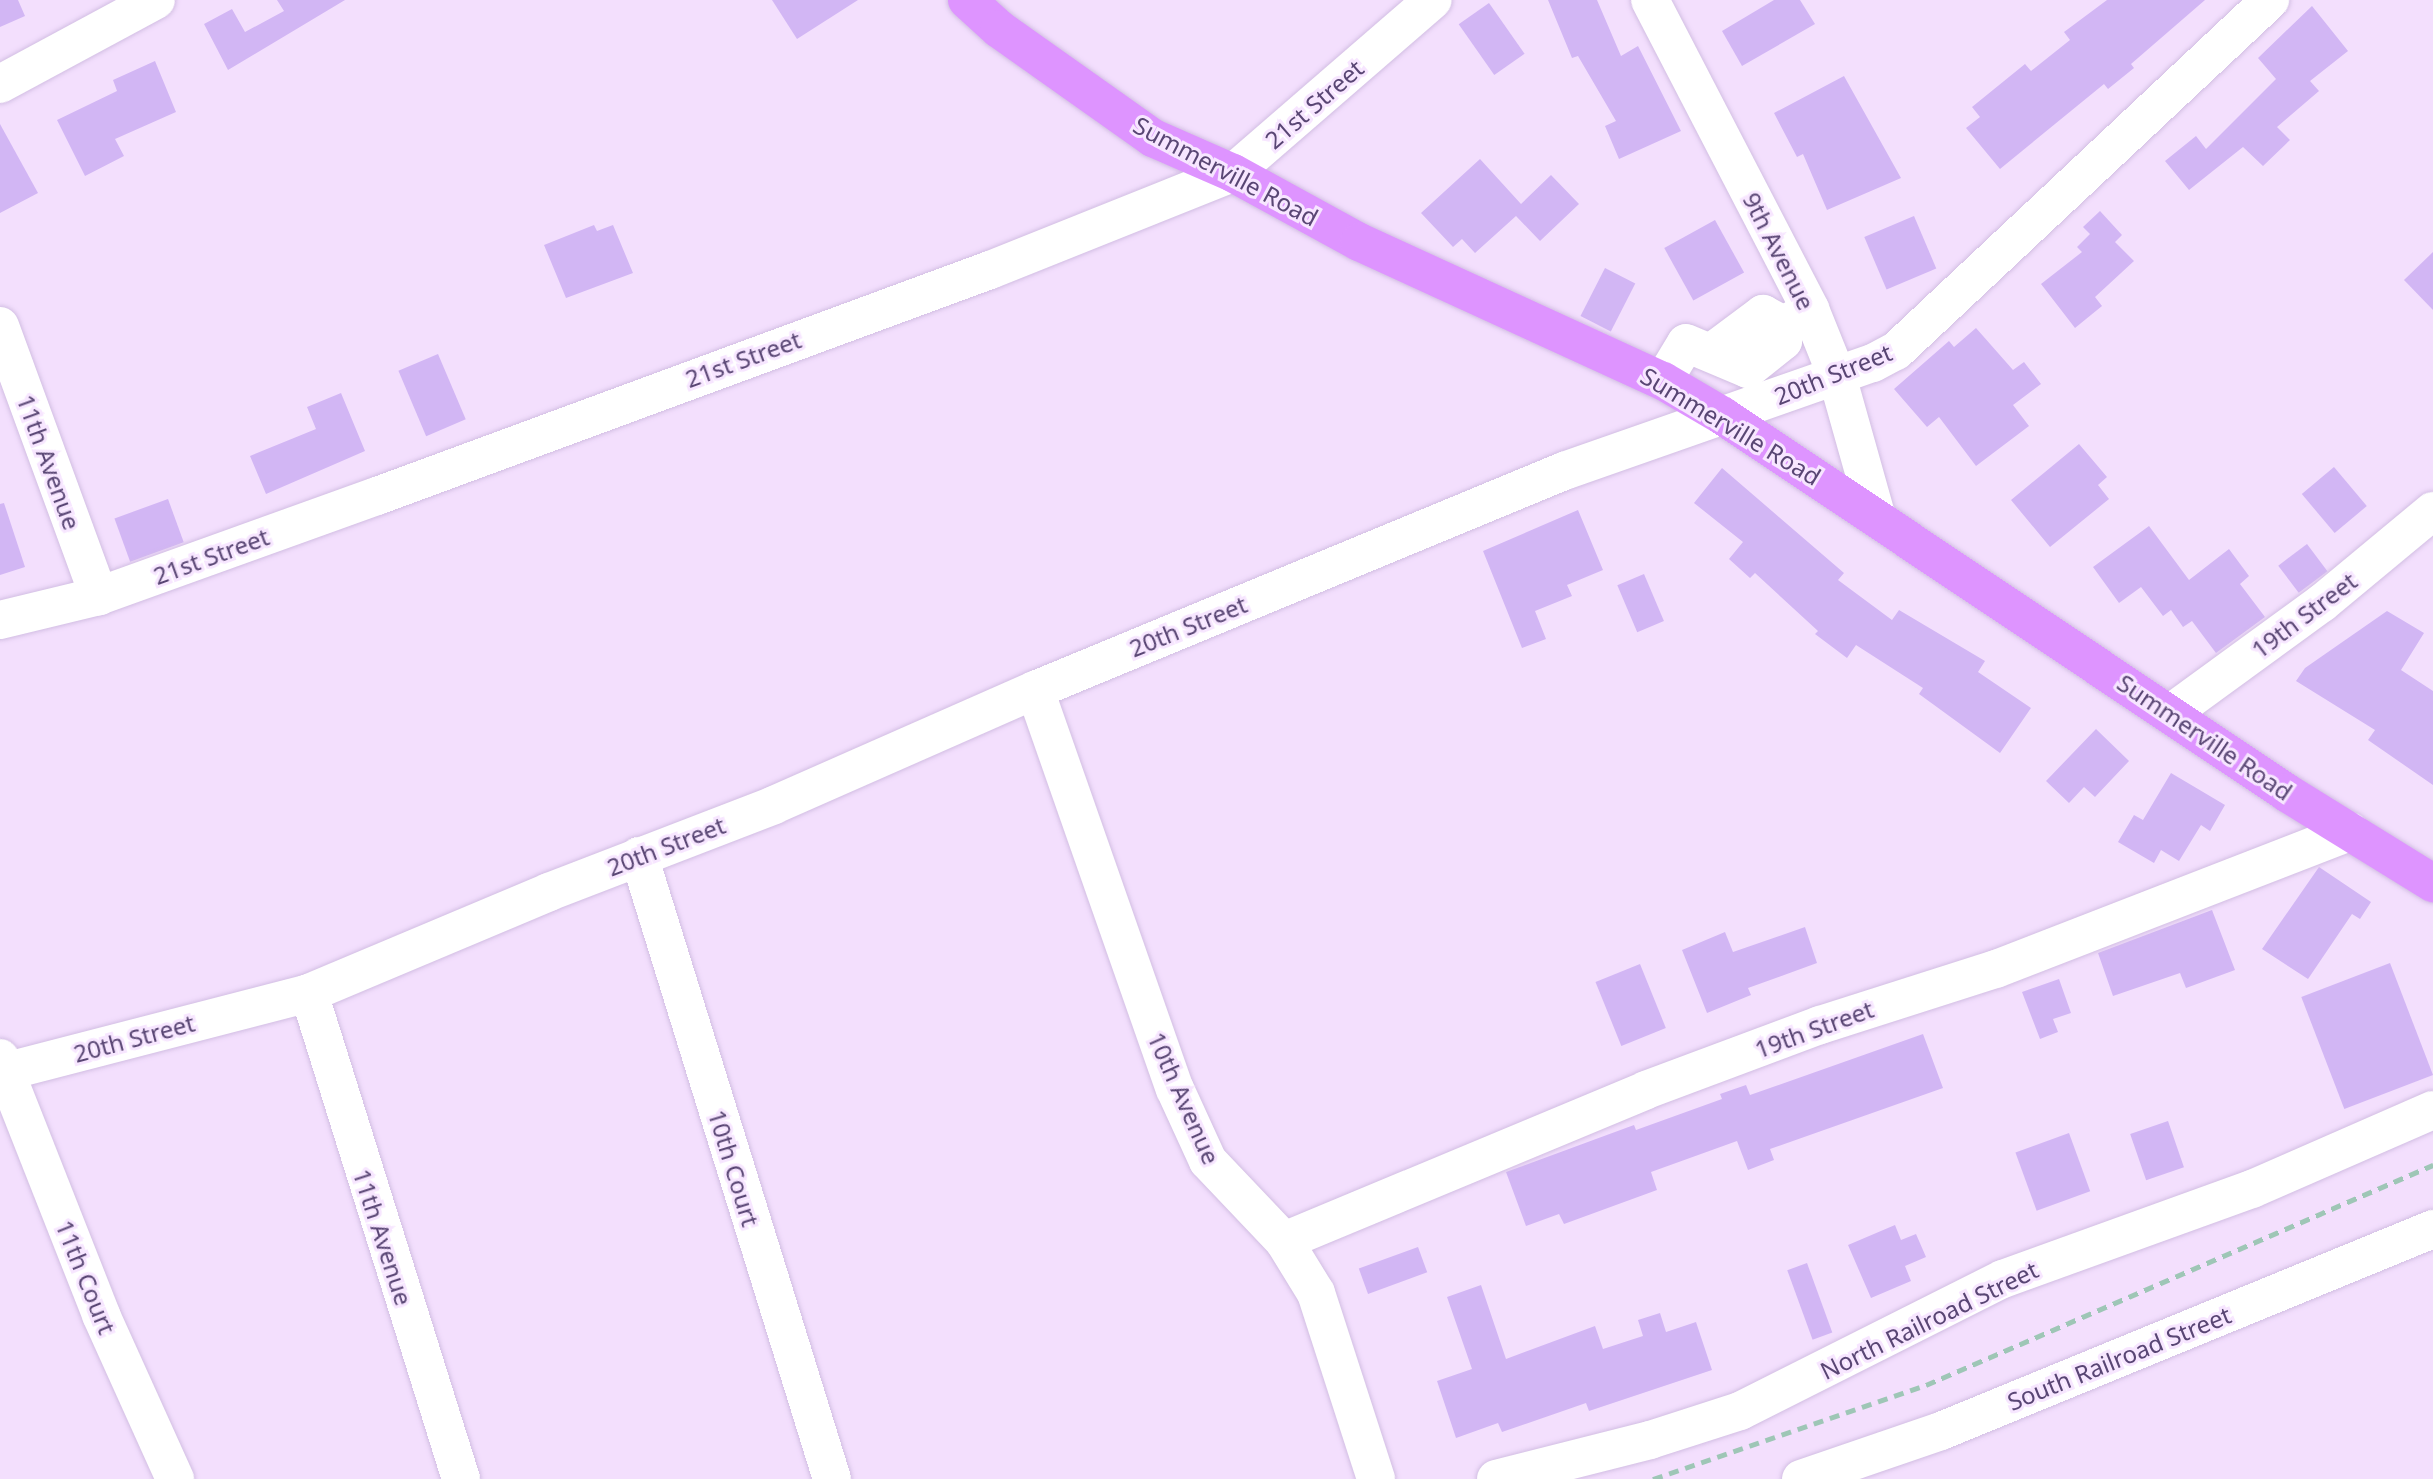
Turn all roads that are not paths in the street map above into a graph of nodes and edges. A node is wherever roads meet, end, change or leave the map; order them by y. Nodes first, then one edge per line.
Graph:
1 (156, 0) edge
2 (967, 0) edge
3 (1433, 0) edge
4 (1650, 0) edge
5 (2270, 0) edge
6 (0, 84) edge
7 (1233, 173) junction
8 (1797, 317) junction
9 (0, 326) edge
10 (1837, 376) junction
11 (1663, 381) junction
12 (1723, 416) junction
13 (2433, 511) edge
14 (1875, 515) junction
15 (99, 596) junction
16 (0, 620) edge
17 (1035, 690) junction
18 (2171, 713) junction
19 (2350, 832) junction
20 (639, 856) junction
21 (2433, 883) edge
22 (309, 993) junction
23 (1, 1068) edge
24 (2433, 1110) edge
25 (2433, 1229) edge
26 (1284, 1241) junction
27 (175, 1479) edge
28 (461, 1479) edge
29 (832, 1479) edge
30 (1376, 1479) edge
31 (1496, 1479) edge
32 (1801, 1479) edge

1 - 6 street
2 - 7 main road, Summerville Road
3 - 7 street, 21st Street
4 - 8 street, 9th Avenue
5 - 10 street, 20th Street
7 - 11 main road, Summerville Road
7 - 15 street, 21st Street
8 - 10 street, 9th Avenue
8 - 11 street
9 - 15 street, 11th Avenue
10 - 12 street, 20th Street
10 - 14 street, 9th Avenue
11 - 12 main road, Summerville Road
12 - 14 main road, Summerville Road
12 - 17 street, 20th Street
13 - 18 street, 19th Street
14 - 18 main road, Summerville Road
15 - 16 street, 21st Street
17 - 20 street, 20th Street
17 - 26 street, 10th Avenue
18 - 19 main road, Summerville Road
19 - 21 main road, Summerville Road
19 - 26 street, 19th Street
20 - 22 street, 20th Street
20 - 29 street, 10th Court
22 - 23 street, 20th Street
22 - 28 street, 11th Avenue
23 - 27 street, 11th Court
24 - 31 street, North Railroad Street
25 - 32 street, South Railroad Street
26 - 30 street, 10th Avenue

